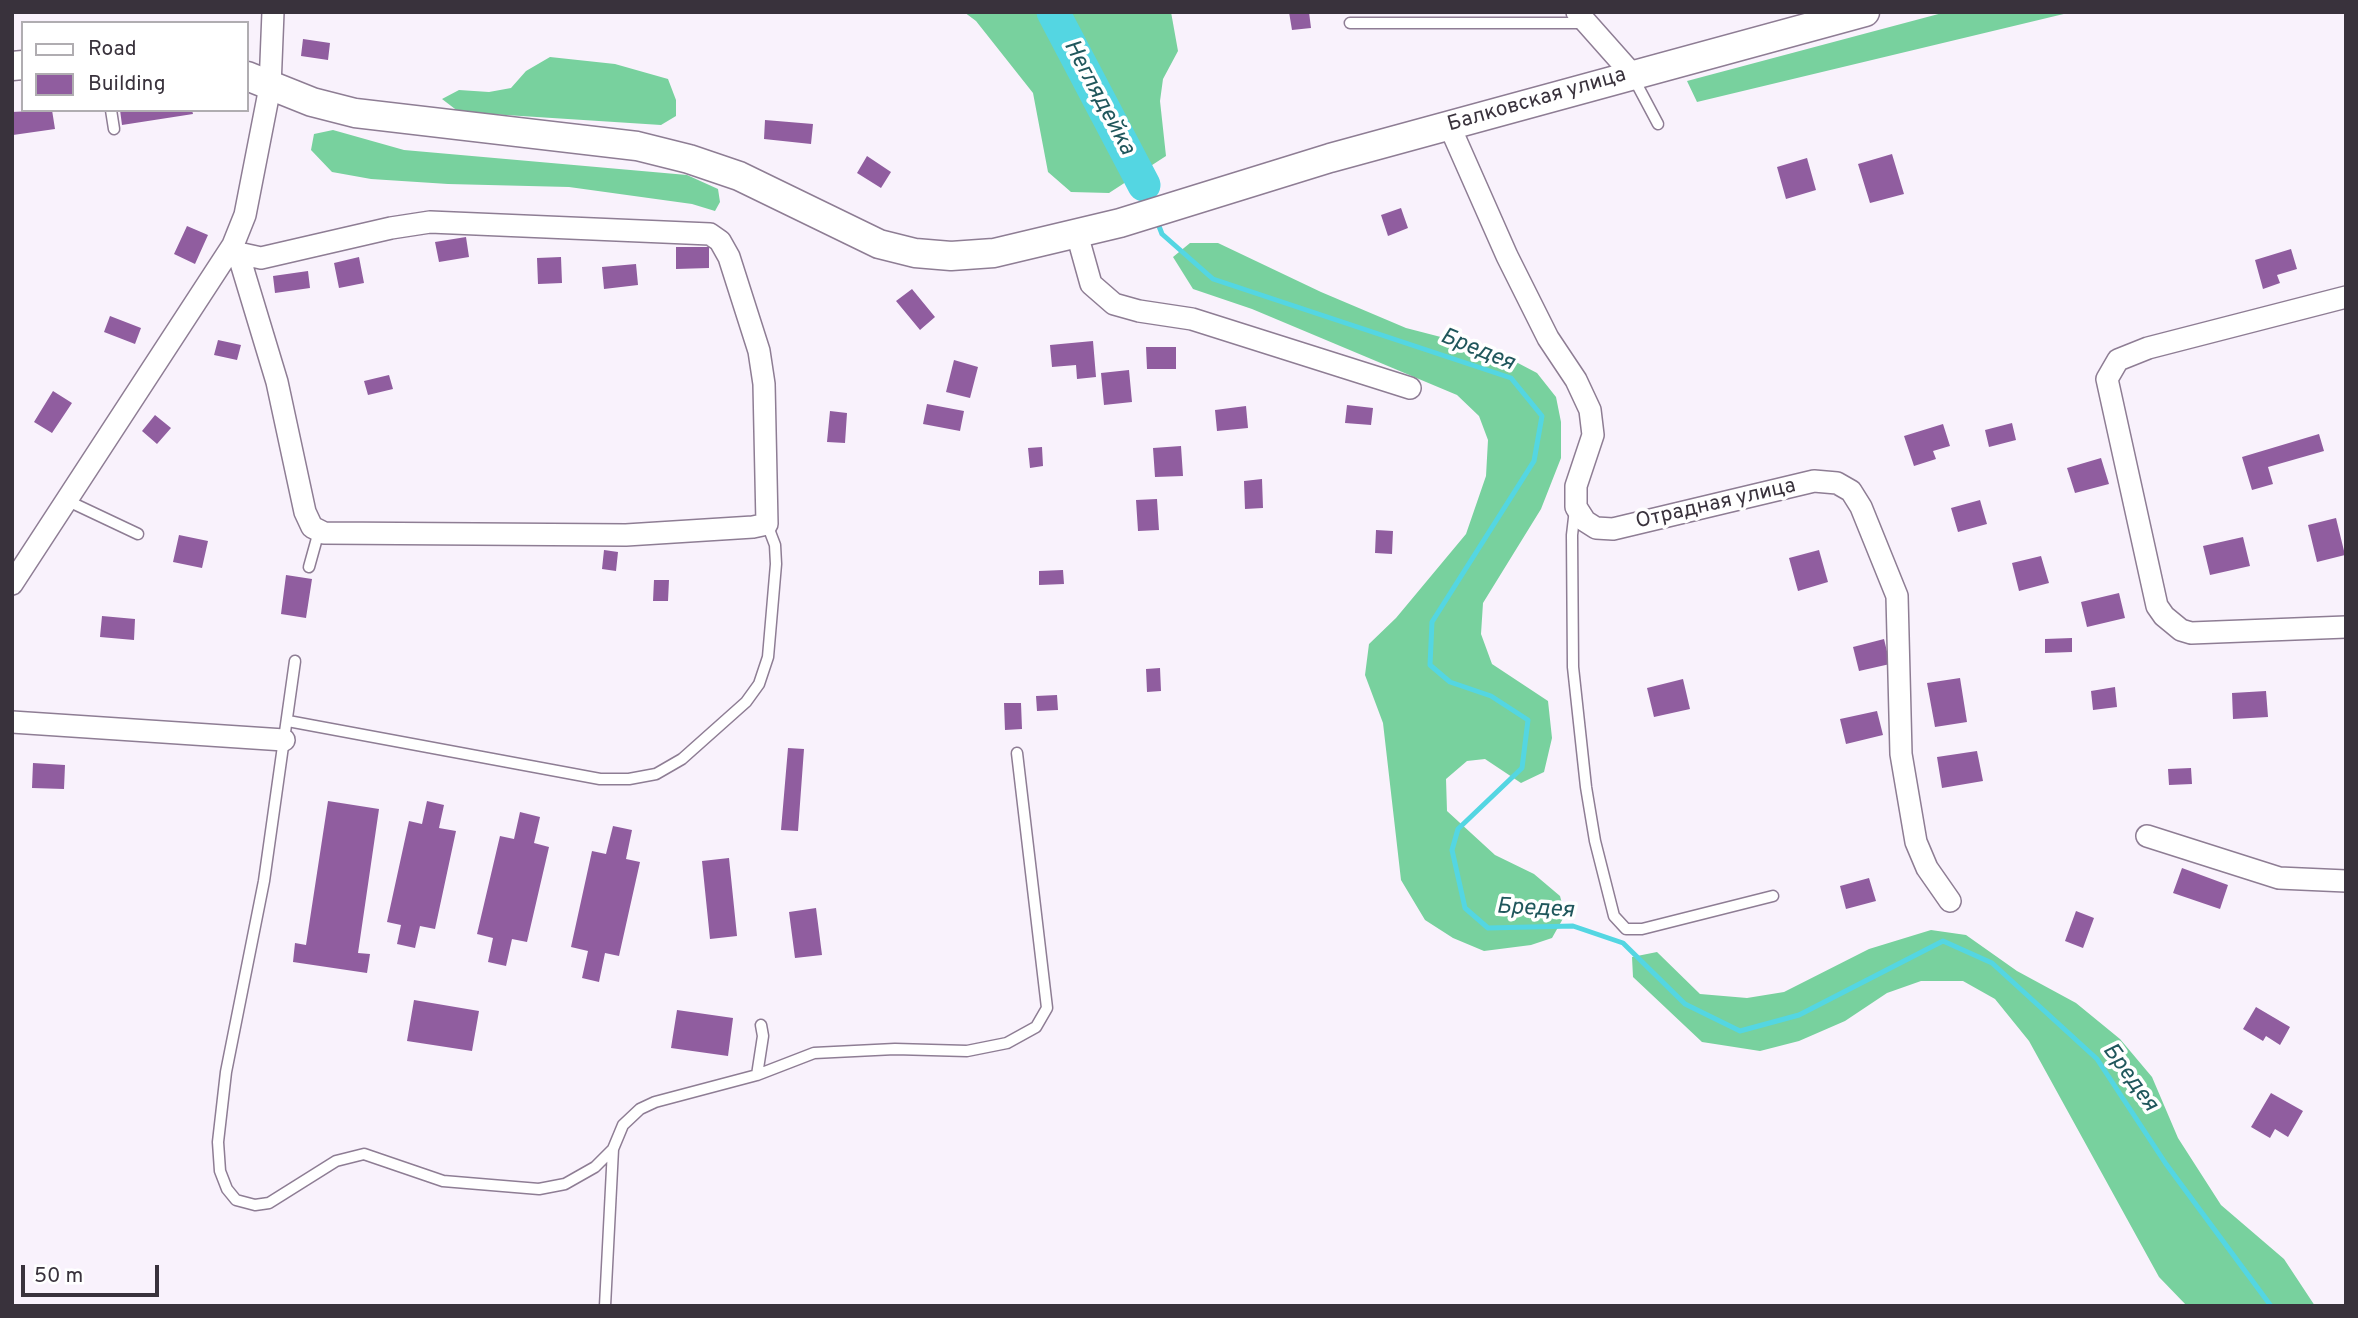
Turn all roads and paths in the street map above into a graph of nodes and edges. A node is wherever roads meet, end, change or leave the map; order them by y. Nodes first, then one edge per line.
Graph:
1 (273, 12) edge
2 (1865, 12) edge
3 (1582, 17) edge
4 (1350, 23) dead end
5 (1632, 74) junction
6 (258, 81) edge
7 (111, 112) edge
8 (1658, 124) dead end
9 (1450, 127) junction
10 (114, 129) dead end
11 (1077, 234) junction
12 (236, 249) junction
13 (2346, 297) edge
14 (1410, 388) dead end
15 (66, 500) junction
16 (1576, 506) junction
17 (767, 524) junction
18 (319, 531) junction
19 (138, 534) dead end
20 (309, 567) dead end
21 (12, 584) edge
22 (2346, 627) edge
23 (295, 661) dead end
24 (12, 722) edge
25 (286, 730) junction
26 (1017, 753) dead end
27 (2147, 835) dead end
28 (2346, 881) edge
29 (1773, 896) dead end
30 (1950, 901) dead end
31 (761, 1025) dead end
32 (757, 1075) junction
33 (613, 1149) junction
34 (605, 1306) edge

1 - 6 street
2 - 5 main road, Балковская улица
3 - 4 lane
3 - 5 street
5 - 8 lane
5 - 9 main road, Балковская улица
6 - 11 main road, Балковская улица
6 - 12 street
7 - 10 lane
9 - 11 main road, Балковская улица
9 - 16 street
11 - 14 street
12 - 15 street
12 - 17 street
12 - 18 street
13 - 22 street
15 - 19 lane
15 - 21 street
16 - 29 lane
16 - 30 street, Отрадная улица
17 - 18 street
17 - 25 lane
18 - 20 lane
23 - 25 lane
24 - 25 street
25 - 33 lane
26 - 32 lane
27 - 28 street
31 - 32 lane
32 - 33 lane
33 - 34 lane

